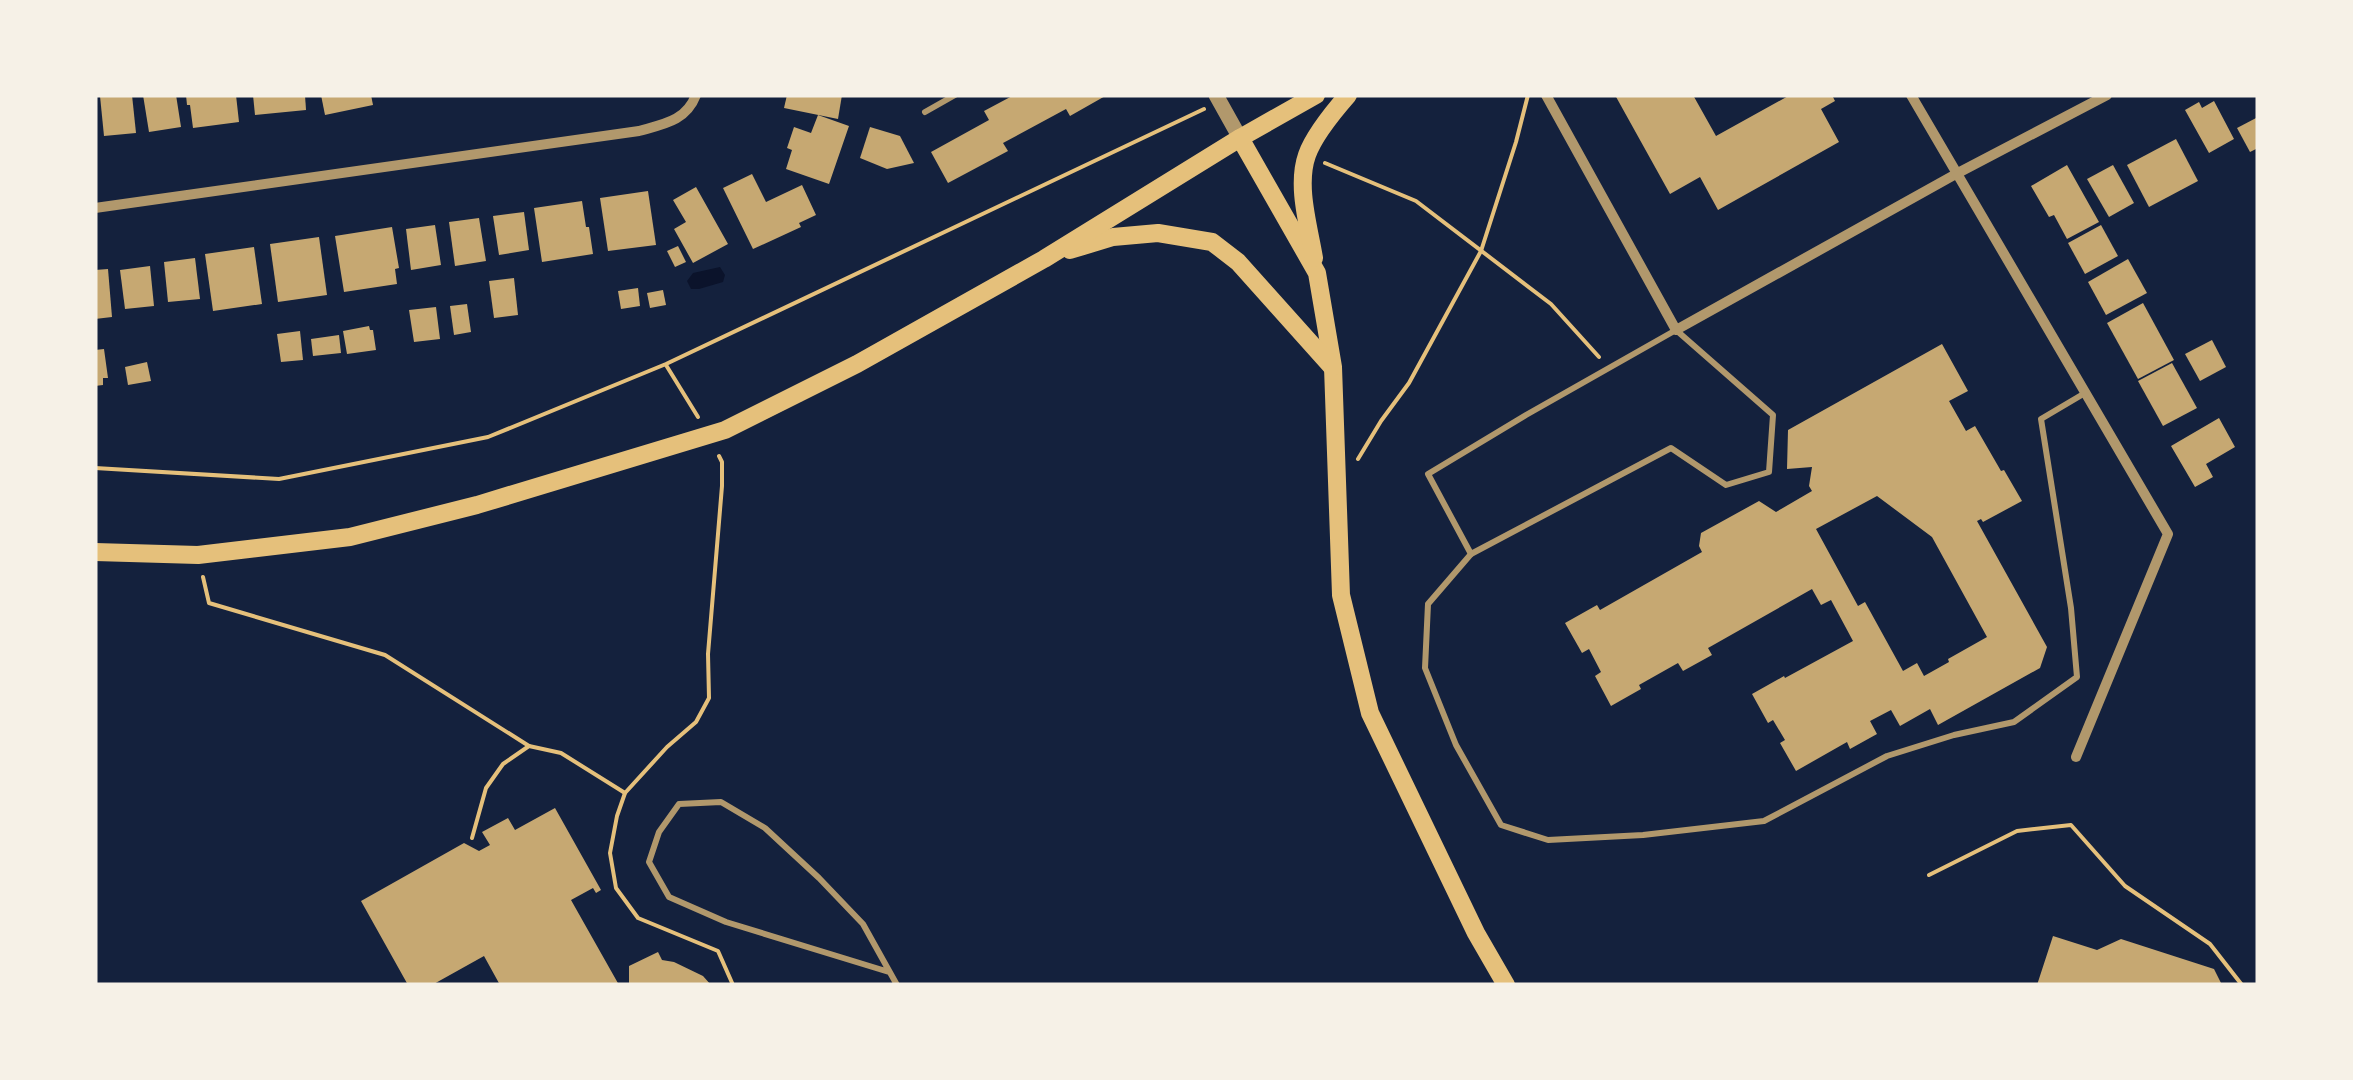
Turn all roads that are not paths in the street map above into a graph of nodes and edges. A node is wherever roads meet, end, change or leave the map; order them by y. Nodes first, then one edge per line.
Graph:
1 (696, 95) edge
2 (955, 95) edge
3 (1316, 95) edge
4 (1348, 95) edge
5 (1546, 95) edge
6 (1911, 95) edge
7 (2107, 95) edge
8 (1218, 98) edge
9 (925, 112) dead end
10 (1240, 138) junction
11 (1956, 174) junction
12 (95, 208) edge
13 (1044, 258) junction
14 (1317, 274) junction
15 (1676, 330) junction
16 (1332, 367) junction
17 (2084, 393) junction
18 (95, 552) edge
19 (1471, 554) junction
20 (2076, 757) dead end
21 (888, 972) junction
22 (897, 985) edge
23 (1506, 985) edge

1 - 12 street
2 - 9 lane
3 - 10 main road
4 - 14 main road
5 - 15 street
6 - 11 street
7 - 11 street
8 - 10 street
10 - 13 main road
10 - 14 main road
11 - 15 street
11 - 17 street
13 - 16 main road
13 - 18 main road
14 - 16 main road
15 - 19 lane
15 - 19 lane
16 - 23 main road
17 - 19 lane
17 - 20 street
21 - 21 lane
21 - 22 lane

